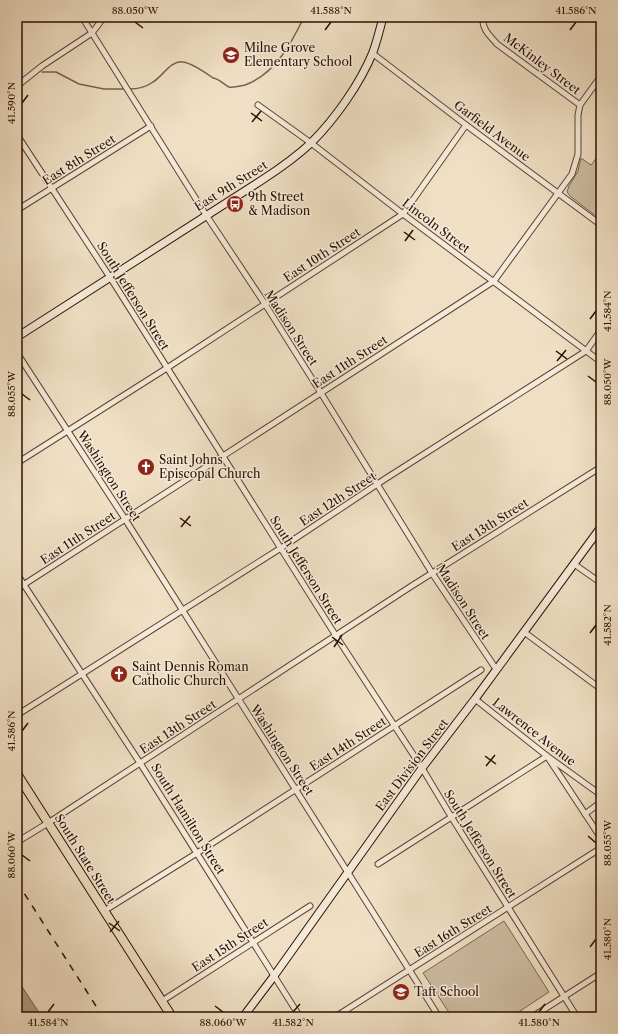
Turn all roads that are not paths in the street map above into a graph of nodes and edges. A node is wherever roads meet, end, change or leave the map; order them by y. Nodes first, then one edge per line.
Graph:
1 (82, 17) edge
2 (104, 17) edge
3 (383, 17) edge
4 (482, 17) edge
5 (92, 33) junction
6 (372, 53) junction
7 (601, 76) edge
8 (17, 86) edge
9 (258, 105) dead end
10 (580, 105) junction
11 (466, 125) junction
12 (151, 126) junction
13 (17, 135) edge
14 (311, 143) junction
15 (52, 188) junction
16 (558, 193) junction
17 (17, 210) edge
18 (403, 214) junction
19 (206, 215) junction
20 (601, 225) edge
21 (110, 277) junction
22 (494, 281) junction
23 (265, 304) junction
24 (601, 330) edge
25 (17, 336) edge
26 (586, 351) junction
27 (17, 353) edge
28 (601, 362) edge
29 (167, 368) junction
30 (321, 393) junction
31 (68, 431) junction
32 (223, 456) junction
33 (17, 463) edge
34 (601, 467) edge
35 (377, 485) junction
36 (125, 519) junction
37 (601, 527) edge
38 (281, 548) junction
39 (574, 564) junction
40 (432, 573) junction
41 (17, 574) edge
42 (601, 583) edge
43 (24, 584) junction
44 (17, 589) edge
45 (182, 610) junction
46 (524, 632) junction
47 (336, 636) junction
48 (496, 669) junction
49 (481, 670) dead end
50 (82, 674) junction
51 (601, 689) edge
52 (475, 699) junction
53 (238, 700) junction
54 (17, 715) edge
55 (395, 726) junction
56 (547, 756) junction
57 (140, 763) junction
58 (422, 768) junction
59 (17, 774) edge
60 (296, 789) junction
61 (601, 795) edge
62 (601, 802) edge
63 (586, 814) junction
64 (452, 818) junction
65 (48, 823) junction
66 (601, 838) edge
67 (17, 842) edge
68 (601, 848) edge
69 (197, 853) junction
70 (378, 864) dead end
71 (347, 872) junction
72 (310, 906) dead end
73 (508, 908) junction
74 (104, 911) junction
75 (253, 942) junction
76 (409, 970) junction
77 (601, 973) edge
78 (274, 976) junction
79 (564, 996) junction
80 (162, 1001) junction
81 (172, 1017) edge
82 (243, 1017) edge
83 (300, 1017) edge
84 (335, 1017) edge
85 (439, 1017) edge
86 (532, 1017) edge
87 (577, 1017) edge

1 - 5 street, Madison Street
2 - 5 street
3 - 6 street, East 9th Street
4 - 10 street, McKinley Street
5 - 8 street
5 - 12 street, Madison Street
6 - 11 street, Garfield Avenue
6 - 14 street, East 9th Street
7 - 10 street
9 - 14 street, Lincoln Street
10 - 16 street, East 11th Street
11 - 16 street, Garfield Avenue
11 - 18 street, East 10th Street
12 - 15 street, East 8th Street
12 - 19 street, Madison Street
13 - 15 street, South Jefferson Street
14 - 18 street, Lincoln Street
14 - 19 street, East 9th Street
15 - 17 street, East 8th Street
15 - 21 street, South Jefferson Street
16 - 20 street, Garfield Avenue
16 - 22 street, East 11th Street
18 - 22 street, Lincoln Street
18 - 23 street, East 10th Street
19 - 21 street, East 9th Street
19 - 23 street, Madison Street
21 - 25 street, East 9th Street
21 - 29 street, South Jefferson Street
22 - 26 street, Lincoln Street
22 - 30 street, East 11th Street
23 - 29 street, East 10th Street
23 - 30 street, Madison Street
24 - 26 street, East 12th Street
26 - 28 street, Lincoln Street
26 - 35 street, East 12th Street
27 - 31 street, Washington Street
29 - 31 street, East 10th Street
29 - 32 street, South Jefferson Street
30 - 32 street, East 11th Street
30 - 35 street, Madison Street
31 - 33 street, East 10th Street
31 - 36 street, Washington Street
32 - 36 street, East 11th Street
32 - 38 street, South Jefferson Street
34 - 40 street, East 13th Street
35 - 38 street, East 12th Street
35 - 40 street, Madison Street
36 - 43 street, East 11th Street
36 - 45 street, Washington Street
37 - 39 street, East Division Street
38 - 45 street, East 12th Street
38 - 47 street, South Jefferson Street
39 - 42 street
39 - 46 street, East Division Street
40 - 47 street, East 13th Street
40 - 48 street, Madison Street
41 - 43 street, South Hamilton Street
43 - 44 street, East 11th Street
43 - 50 street, South Hamilton Street
45 - 50 street, East 12th Street
45 - 53 street, Washington Street
46 - 48 street, East Division Street
46 - 51 street
47 - 53 street, East 13th Street
47 - 55 street, South Jefferson Street
48 - 52 street, East Division Street
49 - 55 street, East 14th Street
50 - 54 street, East 12th Street
50 - 57 street, South Hamilton Street
52 - 56 street, Lawrence Avenue
52 - 58 street, East Division Street
53 - 57 street, East 13th Street
53 - 60 street, Washington Street
55 - 58 street, South Jefferson Street
55 - 60 street, East 14th Street
56 - 61 street, Lawrence Avenue
56 - 63 street
56 - 64 street
57 - 65 street, East 13th Street
57 - 69 street, South Hamilton Street
58 - 64 street, South Jefferson Street
58 - 71 street, East Division Street
59 - 65 main road, South State Street
60 - 69 street, East 14th Street
60 - 71 street, Washington Street
62 - 63 street
63 - 66 street
64 - 70 street
64 - 73 street, South Jefferson Street
65 - 67 street, East 13th Street
65 - 74 main road, South State Street
68 - 73 street, East 16th Street
69 - 74 street, East 14th Street
69 - 75 street, South Hamilton Street
71 - 76 street, Washington Street
71 - 78 street, East Division Street
72 - 75 street, East 15th Street
73 - 76 street, East 16th Street
73 - 79 street, South Jefferson Street
74 - 80 main road, South State Street
75 - 78 street, South Hamilton Street
75 - 80 street, East 15th Street
76 - 84 street, East 16th Street
76 - 85 street, Washington Street
77 - 79 street
78 - 82 street, East Division Street
78 - 83 street, South Hamilton Street
79 - 86 street
79 - 87 street, South Jefferson Street
80 - 81 main road, South State Street

